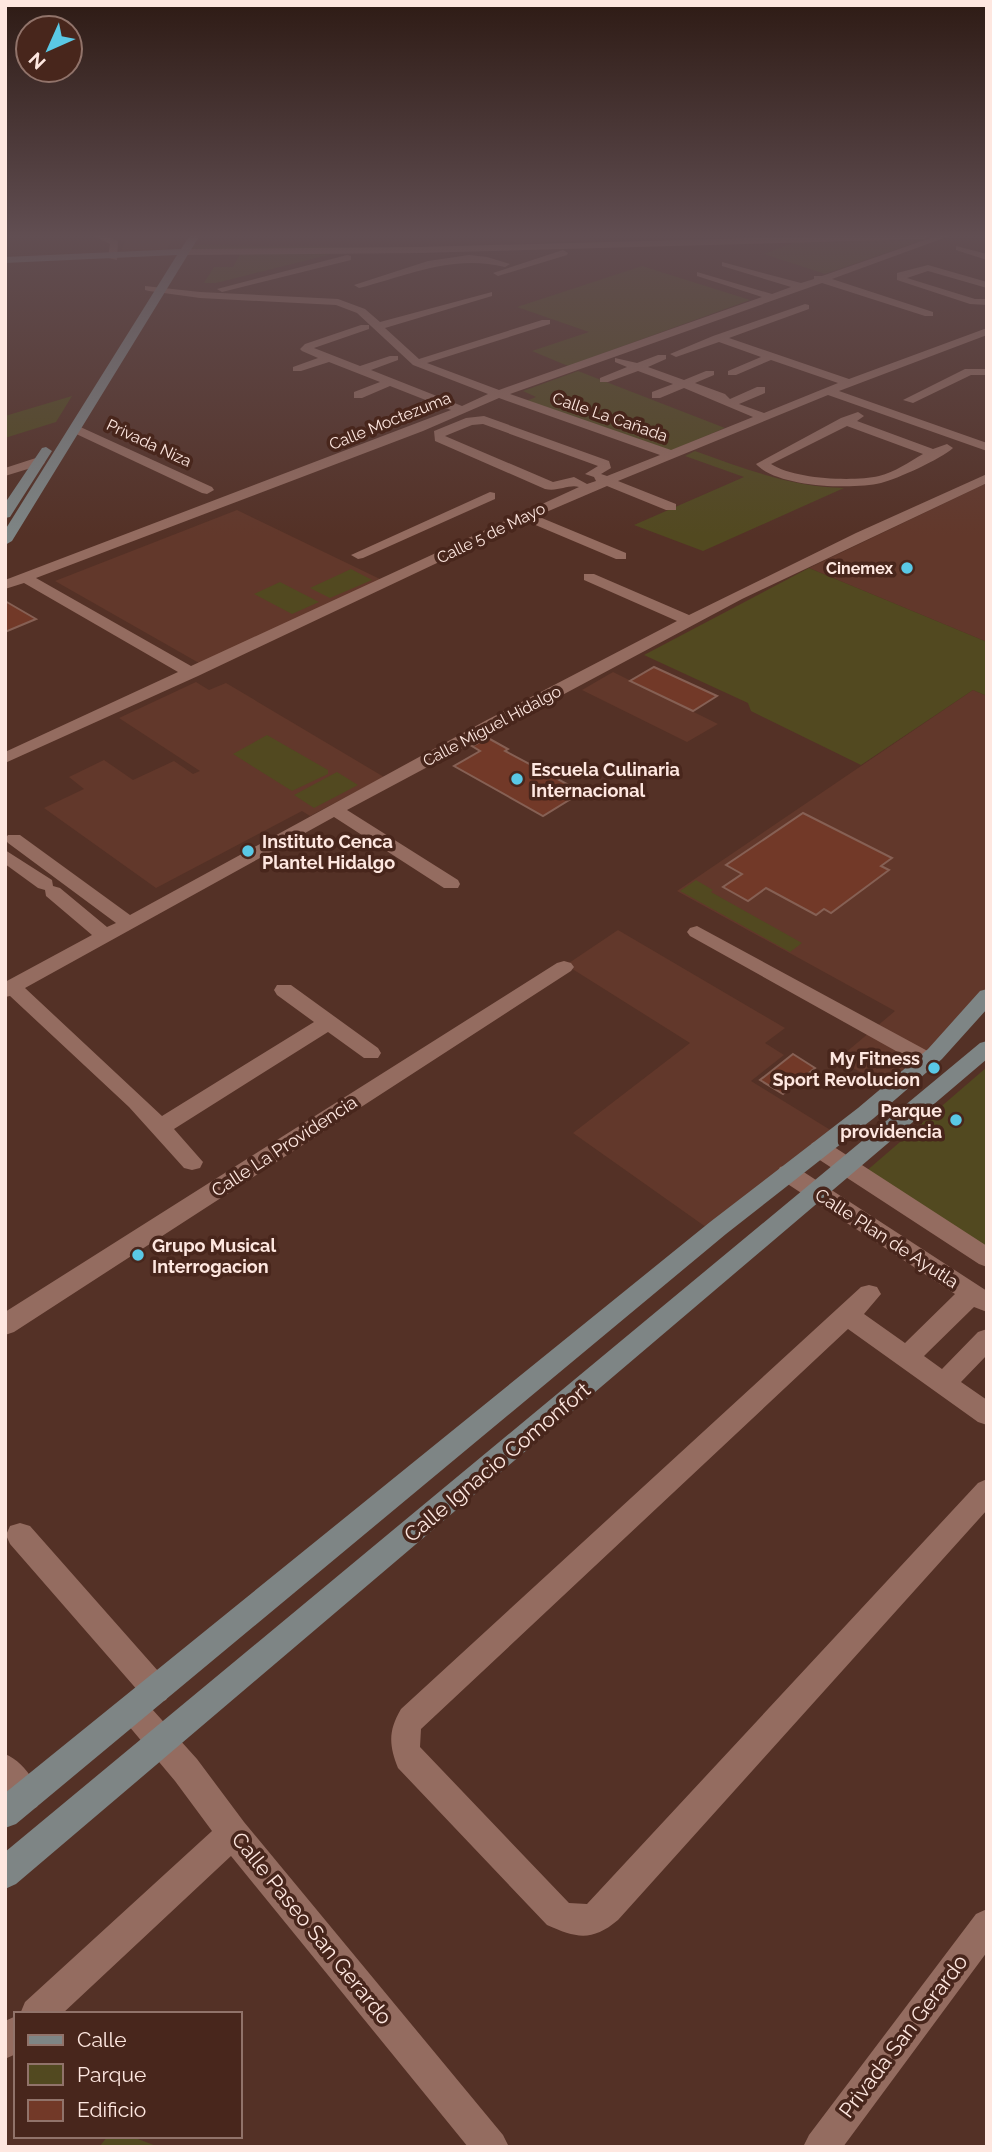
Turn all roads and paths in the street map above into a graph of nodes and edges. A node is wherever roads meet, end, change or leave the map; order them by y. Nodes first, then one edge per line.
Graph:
1 (122, 335) edge
2 (128, 335) edge
3 (342, 335) edge
4 (389, 335) edge
5 (504, 335) edge
6 (660, 335) edge
7 (724, 335) edge
8 (975, 335) edge
9 (717, 338) junction
10 (940, 349) junction
11 (676, 354) dead end
12 (772, 356) junction
13 (662, 357) dead end
14 (329, 358) junction
15 (394, 358) dead end
16 (619, 360) dead end
17 (417, 363) junction
18 (987, 365) edge
19 (636, 366) junction
20 (297, 369) dead end
21 (361, 370) junction
22 (987, 372) edge
23 (710, 373) dead end
24 (732, 373) dead end
25 (604, 380) dead end
26 (390, 382) junction
27 (684, 384) junction
28 (834, 384) junction
29 (446, 385) dead end
30 (761, 390) dead end
31 (710, 393) junction
32 (358, 394) dead end
33 (422, 394) junction
34 (497, 395) junction
35 (656, 395) dead end
36 (788, 395) dead end
37 (729, 404) junction
38 (894, 404) junction
39 (912, 405) junction
40 (462, 410) junction
41 (881, 410) junction
42 (69, 413) junction
43 (85, 413) junction
44 (761, 418) junction
45 (903, 423) junction
46 (76, 429) junction
47 (983, 433) edge
48 (888, 437) junction
49 (987, 447) edge
50 (947, 448) dead end
51 (932, 453) junction
52 (672, 455) junction
53 (39, 461) junction
54 (5, 472) edge
55 (987, 478) edge
56 (607, 480) junction
57 (589, 488) junction
58 (207, 490) dead end
59 (490, 496) dead end
60 (671, 507) dead end
61 (5, 514) edge
62 (526, 516) junction
63 (415, 530) junction
64 (5, 541) edge
65 (456, 551) junction
66 (358, 555) dead end
67 (621, 556) dead end
68 (589, 577) dead end
69 (26, 578) junction
70 (5, 586) edge
71 (690, 621) junction
72 (192, 673) junction
73 (5, 758) edge
74 (335, 810) junction
75 (7, 843) edge
76 (68, 879) junction
77 (451, 884) dead end
78 (49, 888) junction
79 (129, 923) junction
80 (697, 932) dead end
81 (106, 936) junction
82 (564, 967) dead end
83 (9, 989) edge
84 (284, 990) dead end
85 (987, 996) edge
86 (328, 1022) junction
87 (987, 1048) edge
88 (371, 1053) dead end
89 (928, 1060) junction
90 (159, 1128) junction
91 (820, 1149) junction
92 (192, 1162) dead end
93 (847, 1167) junction
94 (788, 1173) junction
95 (817, 1192) junction
96 (987, 1258) edge
97 (869, 1294) dead end
98 (983, 1300) edge
99 (847, 1315) junction
100 (5, 1325) edge
101 (987, 1339) edge
102 (907, 1357) junction
103 (944, 1383) junction
104 (987, 1414) edge
105 (987, 1491) edge
106 (20, 1535) dead end
107 (156, 1690) junction
108 (133, 1709) junction
109 (160, 1742) junction
110 (5, 1769) edge
111 (16, 1804) edge
112 (233, 1833) junction
113 (5, 1873) edge
114 (987, 1926) edge
115 (39, 2012) edge
116 (491, 2147) edge
117 (821, 2147) edge

1 - 42 street
2 - 43 street
3 - 14 street
4 - 17 street, Calle La Cañada
5 - 17 street
6 - 34 street, Calle Moctezuma
7 - 9 street
8 - 10 street, Calle 5 de Mayo
9 - 11 street
9 - 12 street
10 - 18 street
10 - 28 street, Calle 5 de Mayo
12 - 24 street
12 - 28 street
13 - 19 street
14 - 20 street
14 - 21 street
15 - 21 street
16 - 19 street
17 - 34 street, Calle La Cañada
19 - 25 street
19 - 27 street
21 - 26 street
22 - 39 street
23 - 27 street
26 - 32 street
26 - 33 street
27 - 31 street
27 - 35 street
28 - 36 street
28 - 38 street
28 - 41 street
28 - 44 street, Calle 5 de Mayo
29 - 33 street
30 - 37 street
31 - 37 street
31 - 44 street
33 - 40 street
34 - 40 street, Calle Moctezuma
34 - 52 street, Calle La Cañada
37 - 44 street
38 - 39 street
38 - 41 street
39 - 45 street
39 - 47 street
40 - 69 street, Calle Moctezuma
41 - 45 street
42 - 43 street
42 - 53 street
43 - 46 street
44 - 52 street, Calle 5 de Mayo
45 - 48 street
45 - 49 street
46 - 58 street, Privada Niza
46 - 64 street
48 - 51 street
48 - 51 street
50 - 51 street
52 - 56 street, Calle 5 de Mayo
53 - 54 street
53 - 61 street
55 - 71 street, Calle Miguel Hidalgo
56 - 57 street, Calle 5 de Mayo
56 - 57 street
56 - 60 street
57 - 62 street, Calle 5 de Mayo
59 - 63 street
62 - 65 street, Calle 5 de Mayo
62 - 67 street
63 - 65 street
63 - 66 street
65 - 72 street, Calle 5 de Mayo
68 - 71 street
69 - 70 street, Calle Moctezuma
69 - 72 street
71 - 74 street, Calle Miguel Hidalgo
72 - 73 street, Calle 5 de Mayo
74 - 77 street
74 - 79 street, Calle Miguel Hidalgo
75 - 76 street
75 - 78 street
76 - 78 street
76 - 79 street
78 - 81 street
79 - 81 street, Calle Miguel Hidalgo
80 - 89 street
81 - 83 street, Calle Miguel Hidalgo
82 - 100 street, Calle La Providencia
83 - 90 street
84 - 86 street
85 - 89 street
86 - 88 street
86 - 90 street
87 - 93 street, Calle Ignacio Comonfort
89 - 91 street
90 - 92 street
91 - 93 street
91 - 94 street
93 - 95 street, Calle Ignacio Comonfort
93 - 96 street
94 - 95 street, Calle Plan de Ayutla
94 - 107 street
95 - 98 street, Calle Plan de Ayutla
95 - 109 street, Calle Ignacio Comonfort
97 - 99 street
98 - 102 street
99 - 102 street
99 - 105 street
101 - 103 street
102 - 103 street
103 - 104 street
106 - 107 street
107 - 108 street
108 - 109 street, Calle Paseo San Gerardo
108 - 111 street
109 - 112 street, Calle Paseo San Gerardo
109 - 113 street, Calle Ignacio Comonfort
110 - 111 street
112 - 115 street
112 - 116 street, Calle Paseo San Gerardo
114 - 117 street, Privada San Gerardo

